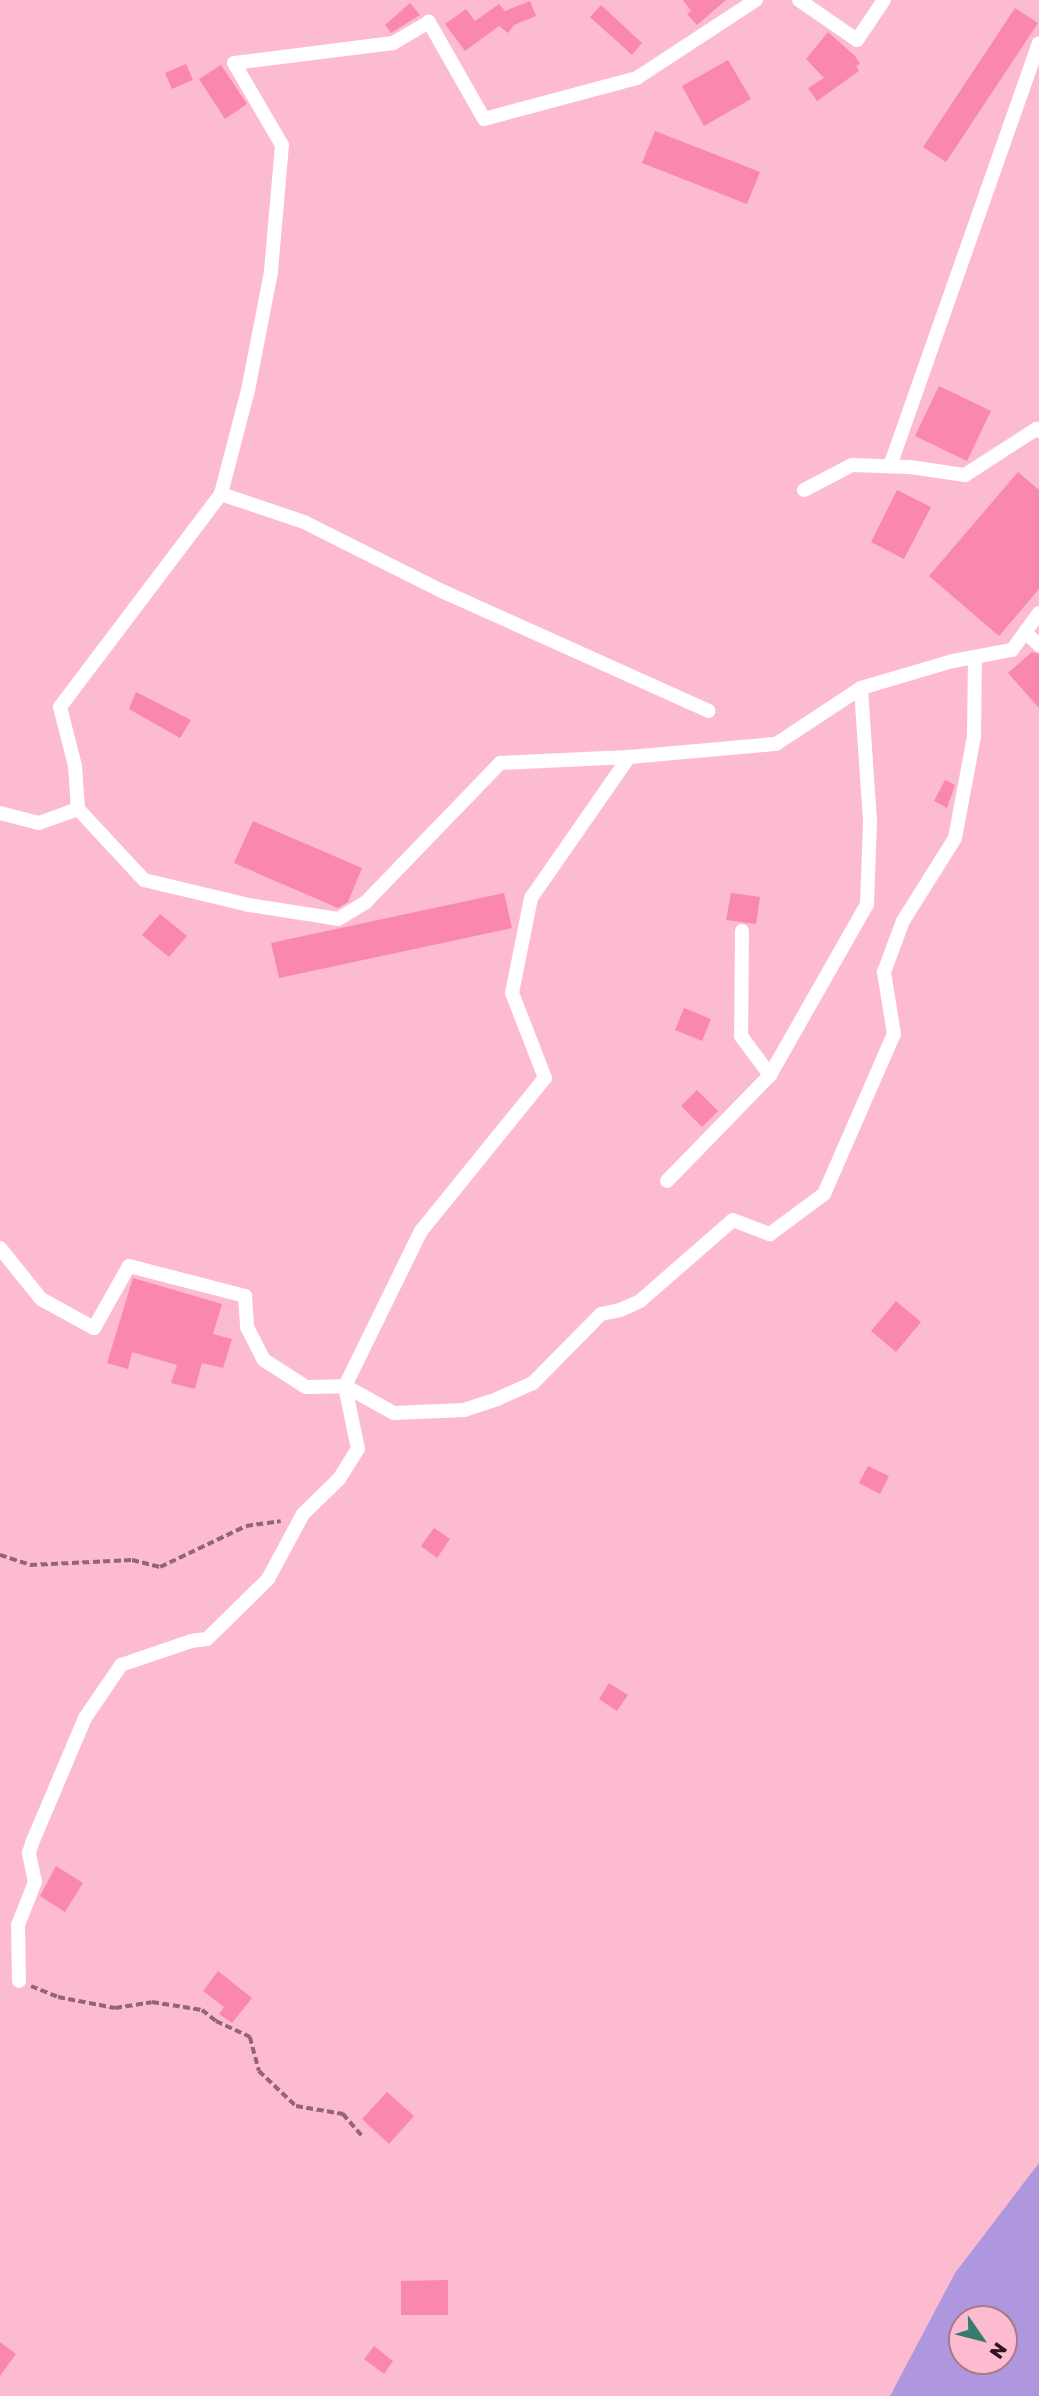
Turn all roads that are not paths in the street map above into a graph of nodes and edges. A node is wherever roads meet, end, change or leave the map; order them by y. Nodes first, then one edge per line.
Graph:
1 (756, 0) edge
2 (799, 0) edge
3 (884, 0) edge
4 (1039, 44) edge
5 (1039, 431) edge
6 (890, 466) junction
7 (804, 491) dead end
8 (221, 494) junction
9 (1039, 613) edge
10 (1025, 632) junction
11 (1039, 645) edge
12 (975, 657) junction
13 (862, 688) junction
14 (709, 711) dead end
15 (629, 757) junction
16 (78, 809) junction
17 (0, 813) edge
18 (742, 932) dead end
19 (770, 1075) junction
20 (667, 1181) dead end
21 (0, 1248) edge
22 (345, 1386) junction
23 (19, 1981) road end

1 - 8 street
2 - 3 street
4 - 6 street
5 - 6 street
6 - 7 street
8 - 14 street
8 - 16 street
9 - 10 street
10 - 11 street
10 - 12 street
12 - 13 street
12 - 22 street
13 - 15 street
13 - 19 street
15 - 16 street
15 - 22 street
16 - 17 street
18 - 19 street
19 - 20 street
21 - 22 street
22 - 23 street

